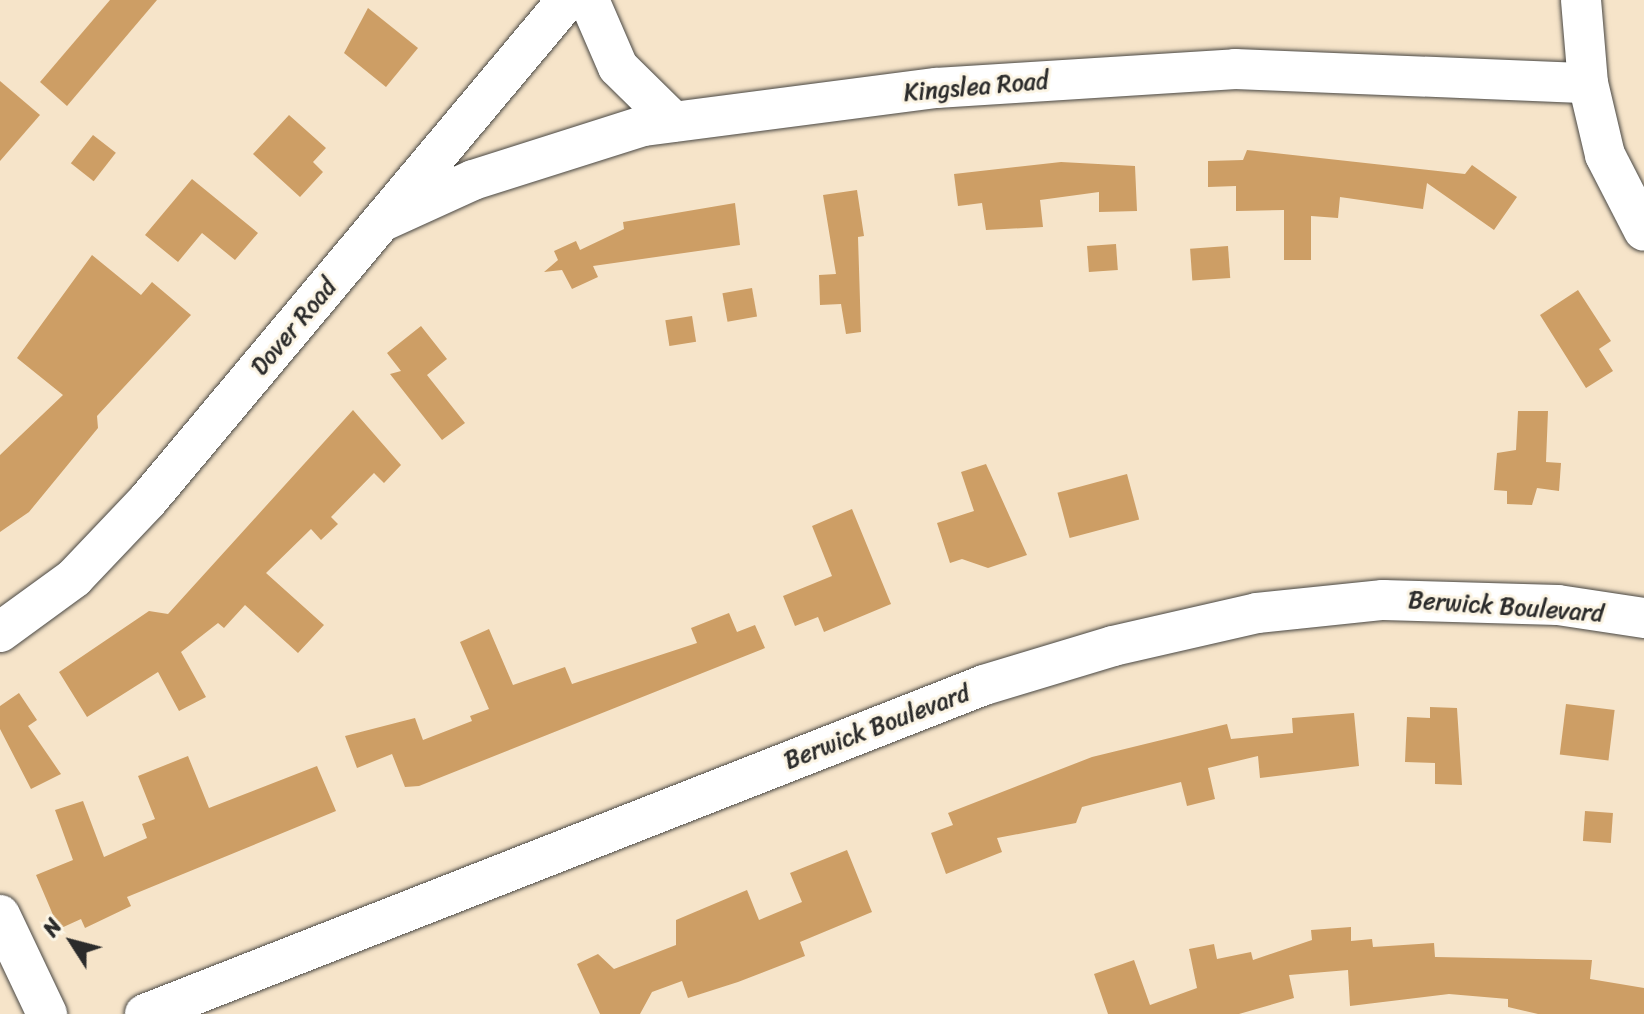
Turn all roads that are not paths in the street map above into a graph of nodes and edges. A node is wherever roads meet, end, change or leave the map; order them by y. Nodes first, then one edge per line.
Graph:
1 (567, 0) edge
2 (589, 0) edge
3 (1581, 0) edge
4 (1588, 83) junction
5 (674, 122) junction
6 (383, 221) junction
7 (1644, 231) edge
8 (1644, 618) edge
9 (0, 632) edge
10 (0, 915) edge
11 (47, 1014) edge
12 (145, 1014) edge

1 - 6 street, Dover Road
2 - 5 street
3 - 4 street
4 - 5 street, Kingslea Road
4 - 7 street
5 - 6 street, Kingslea Road
6 - 9 street, Dover Road
8 - 12 street, Berwick Boulevard
10 - 11 street

